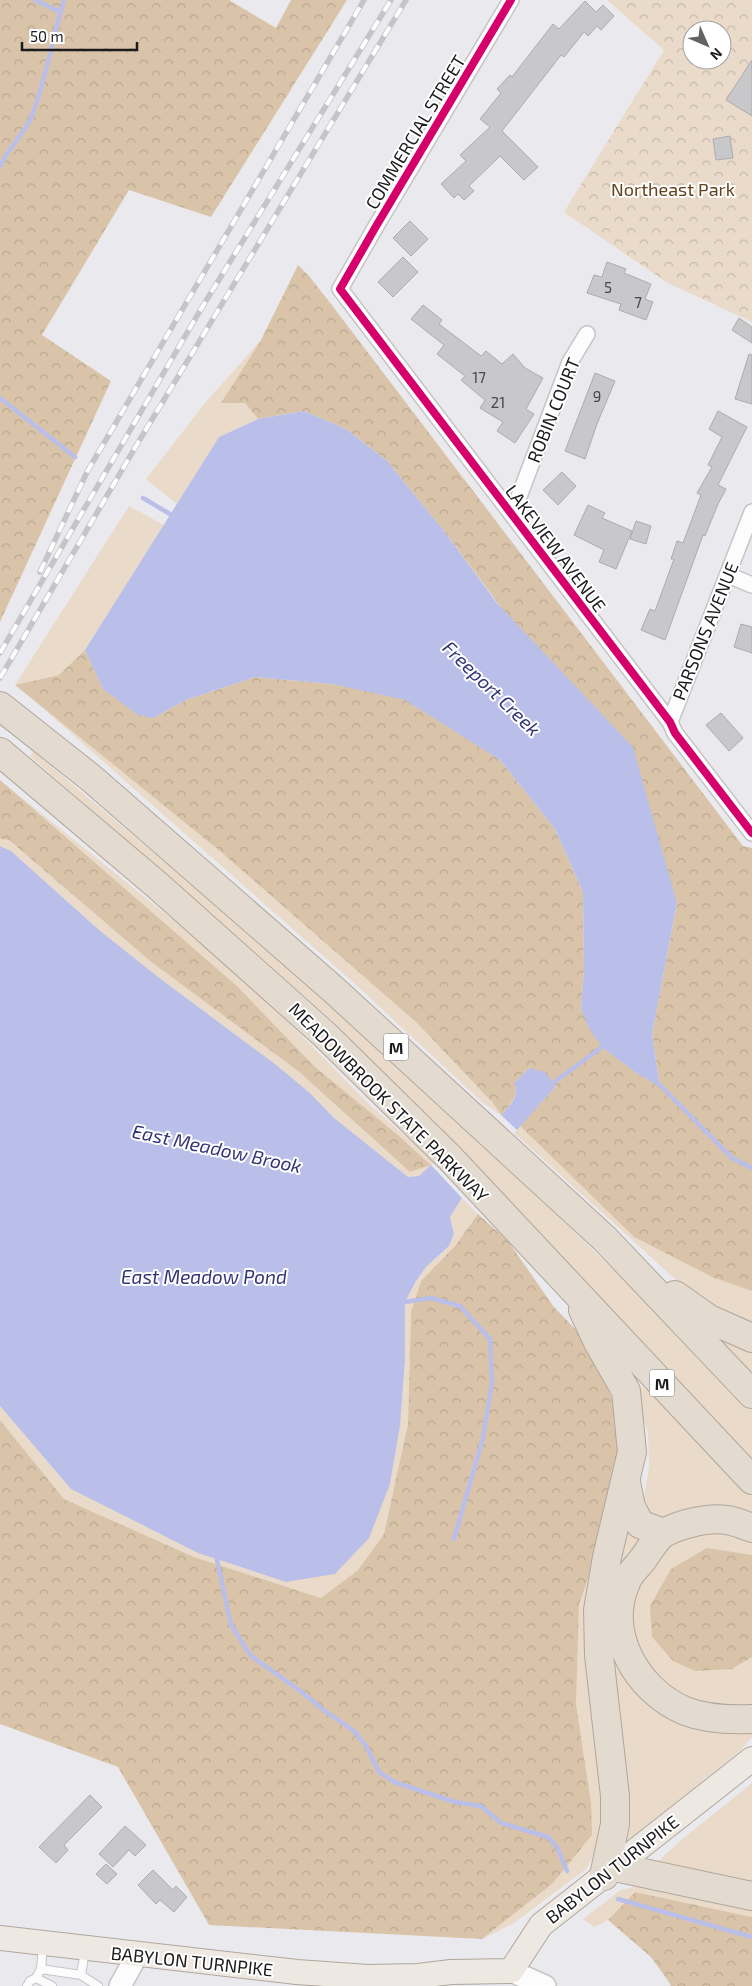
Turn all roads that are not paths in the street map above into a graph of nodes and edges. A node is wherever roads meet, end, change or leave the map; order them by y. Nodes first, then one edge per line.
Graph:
1 (512, 0) edge
2 (345, 280) joint
3 (587, 334) dead end
4 (752, 512) edge
5 (512, 515) junction
6 (728, 575) junction
7 (752, 585) edge
8 (10, 714) edge
9 (670, 722) junction
10 (1, 753) edge
11 (752, 833) edge
12 (624, 1258) junction
13 (572, 1287) junction
14 (752, 1338) edge
15 (752, 1394) edge
16 (752, 1480) edge
17 (626, 1482) junction
18 (752, 1528) edge
19 (663, 1533) junction
20 (752, 1719) edge
21 (752, 1759) edge
22 (609, 1872) junction
23 (752, 1896) edge
24 (0, 1938) edge
25 (43, 1943) junction
26 (85, 1949) junction
27 (137, 1955) junction
28 (40, 1969) junction
29 (81, 1975) junction
30 (36, 1978) junction
31 (507, 1978) edge
32 (27, 1986) edge
33 (52, 1986) edge
34 (98, 1986) edge
35 (120, 1986) edge
36 (546, 1986) edge

1 - 2 street, COMMERCIAL STREET
2 - 5 street, LAKEVIEW AVENUE
3 - 5 street, ROBIN COURT
4 - 6 street, PARSONS AVENUE
5 - 9 street, LAKEVIEW AVENUE
6 - 7 street
6 - 9 street, PARSONS AVENUE
8 - 12 highway, M
9 - 11 street, LAKEVIEW AVENUE
10 - 13 highway, MEADOWBROOK STATE PARKWAY / M
12 - 14 highway
12 - 15 highway, M
13 - 16 highway, MEADOWBROOK STATE PARKWAY / M
13 - 17 highway
17 - 19 highway
17 - 22 highway
18 - 19 highway
19 - 20 highway
21 - 22 main road, BABYLON TURNPIKE
22 - 23 highway
22 - 31 main road, BABYLON TURNPIKE
24 - 25 main road, BABYLON TURNPIKE
25 - 26 main road, BABYLON TURNPIKE
25 - 28 lane
26 - 27 main road, BABYLON TURNPIKE
26 - 29 lane
27 - 31 main road, BABYLON TURNPIKE
27 - 35 street
28 - 29 lane
28 - 30 lane
29 - 34 lane
30 - 32 lane
30 - 33 lane
31 - 36 street

